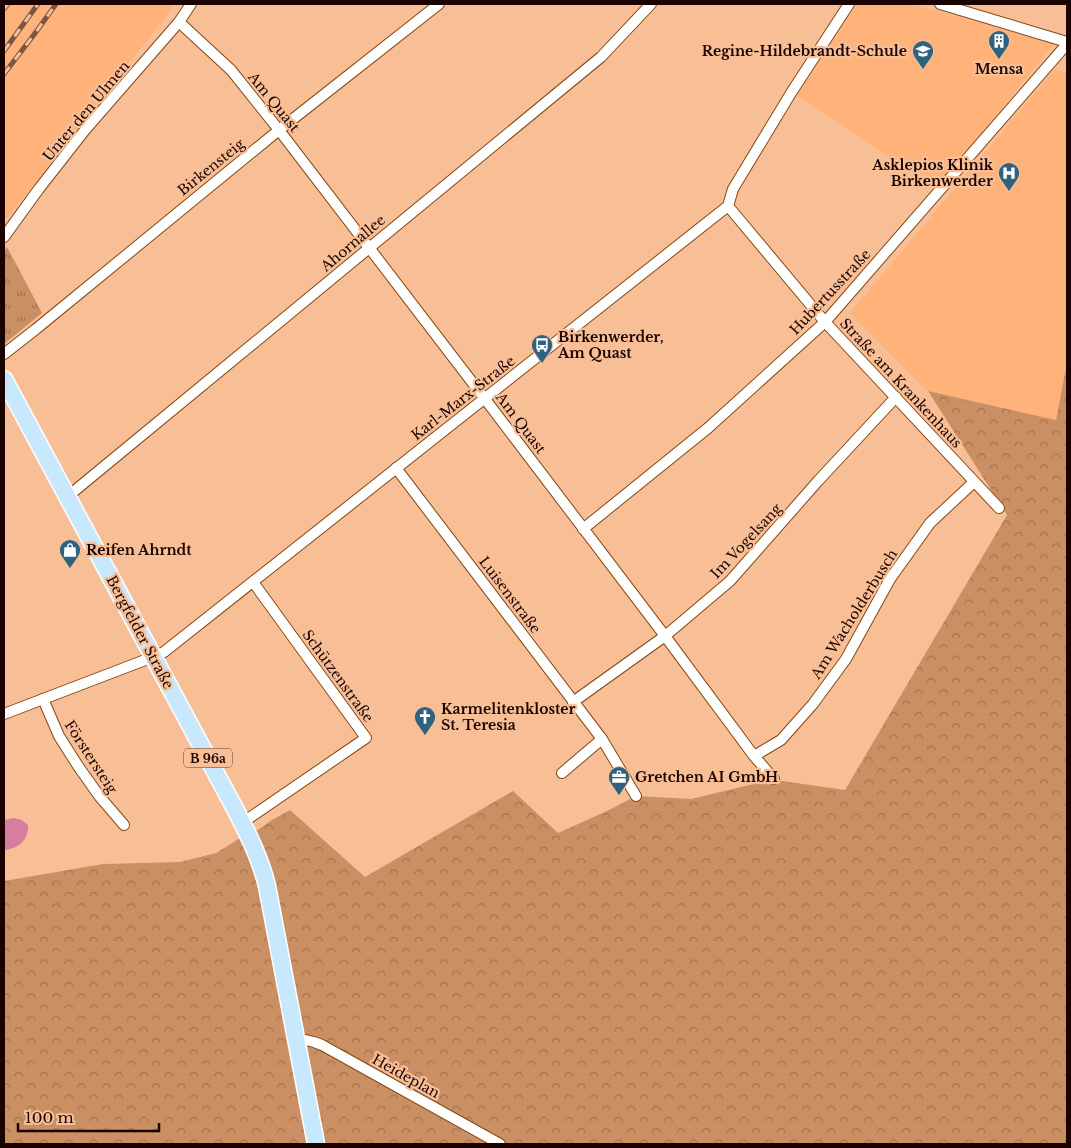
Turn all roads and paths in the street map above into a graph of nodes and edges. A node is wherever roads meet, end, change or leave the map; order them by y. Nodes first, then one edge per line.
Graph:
1 (191, 4) edge
2 (439, 4) edge
3 (651, 4) edge
4 (848, 4) edge
5 (940, 4) edge
6 (180, 22) junction
7 (1067, 43) edge
8 (279, 130) junction
9 (728, 206) junction
10 (4, 237) edge
11 (370, 248) junction
12 (825, 322) junction
13 (4, 354) edge
14 (4, 379) edge
15 (896, 397) junction
16 (485, 398) junction
17 (396, 468) junction
18 (974, 482) junction
19 (67, 497) junction
20 (999, 508) dead end
21 (583, 529) junction
22 (254, 582) junction
23 (665, 636) junction
24 (153, 657) junction
25 (43, 699) junction
26 (573, 702) junction
27 (4, 714) edge
28 (602, 739) junction
29 (754, 756) junction
30 (562, 772) dead end
31 (774, 779) dead end
32 (636, 796) dead end
33 (242, 823) junction
34 (124, 826) dead end
35 (296, 1038) junction
36 (316, 1144) edge
37 (500, 1144) edge

1 - 6 street, Unter den Ulmen
2 - 8 street, Birkensteig
3 - 11 street, Ahornallee
4 - 9 street
5 - 7 street
6 - 8 street, Am Quast
6 - 10 street, Unter den Ulmen
7 - 12 street, Hubertusstraße
8 - 11 street, Am Quast
8 - 13 street, Birkensteig
9 - 12 street, Straße am Krankenhaus
9 - 16 street, Karl-Marx-Straße
11 - 16 street, Am Quast
11 - 19 street, Ahornallee
12 - 15 street, Straße am Krankenhaus
12 - 21 street, Hubertusstraße
14 - 19 main road, Bergfelder Straße / B 96a
15 - 18 street, Straße am Krankenhaus
15 - 23 street, Im Vogelsang
16 - 17 street, Karl-Marx-Straße
16 - 21 street, Am Quast
17 - 22 street, Karl-Marx-Straße
17 - 26 street, Luisenstraße
18 - 20 street, Straße am Krankenhaus
18 - 29 street, Am Wacholderbusch
19 - 24 main road, Bergfelder Straße / B 96a
21 - 23 street, Am Quast
22 - 24 street, Karl-Marx-Straße
22 - 33 street, Schützenstraße
23 - 26 street, Im Vogelsang
23 - 29 street, Am Quast
24 - 25 street, Karl-Marx-Straße
24 - 33 main road, Bergfelder Straße / B 96a
25 - 27 street, Karl-Marx-Straße
25 - 34 street, Förstersteig
26 - 28 street, Luisenstraße
28 - 30 street
28 - 32 street, Luisenstraße
29 - 31 street, Am Quast
33 - 35 main road, Bergfelder Straße / B 96a
35 - 36 main road, B 96a
35 - 37 street, Heideplan

